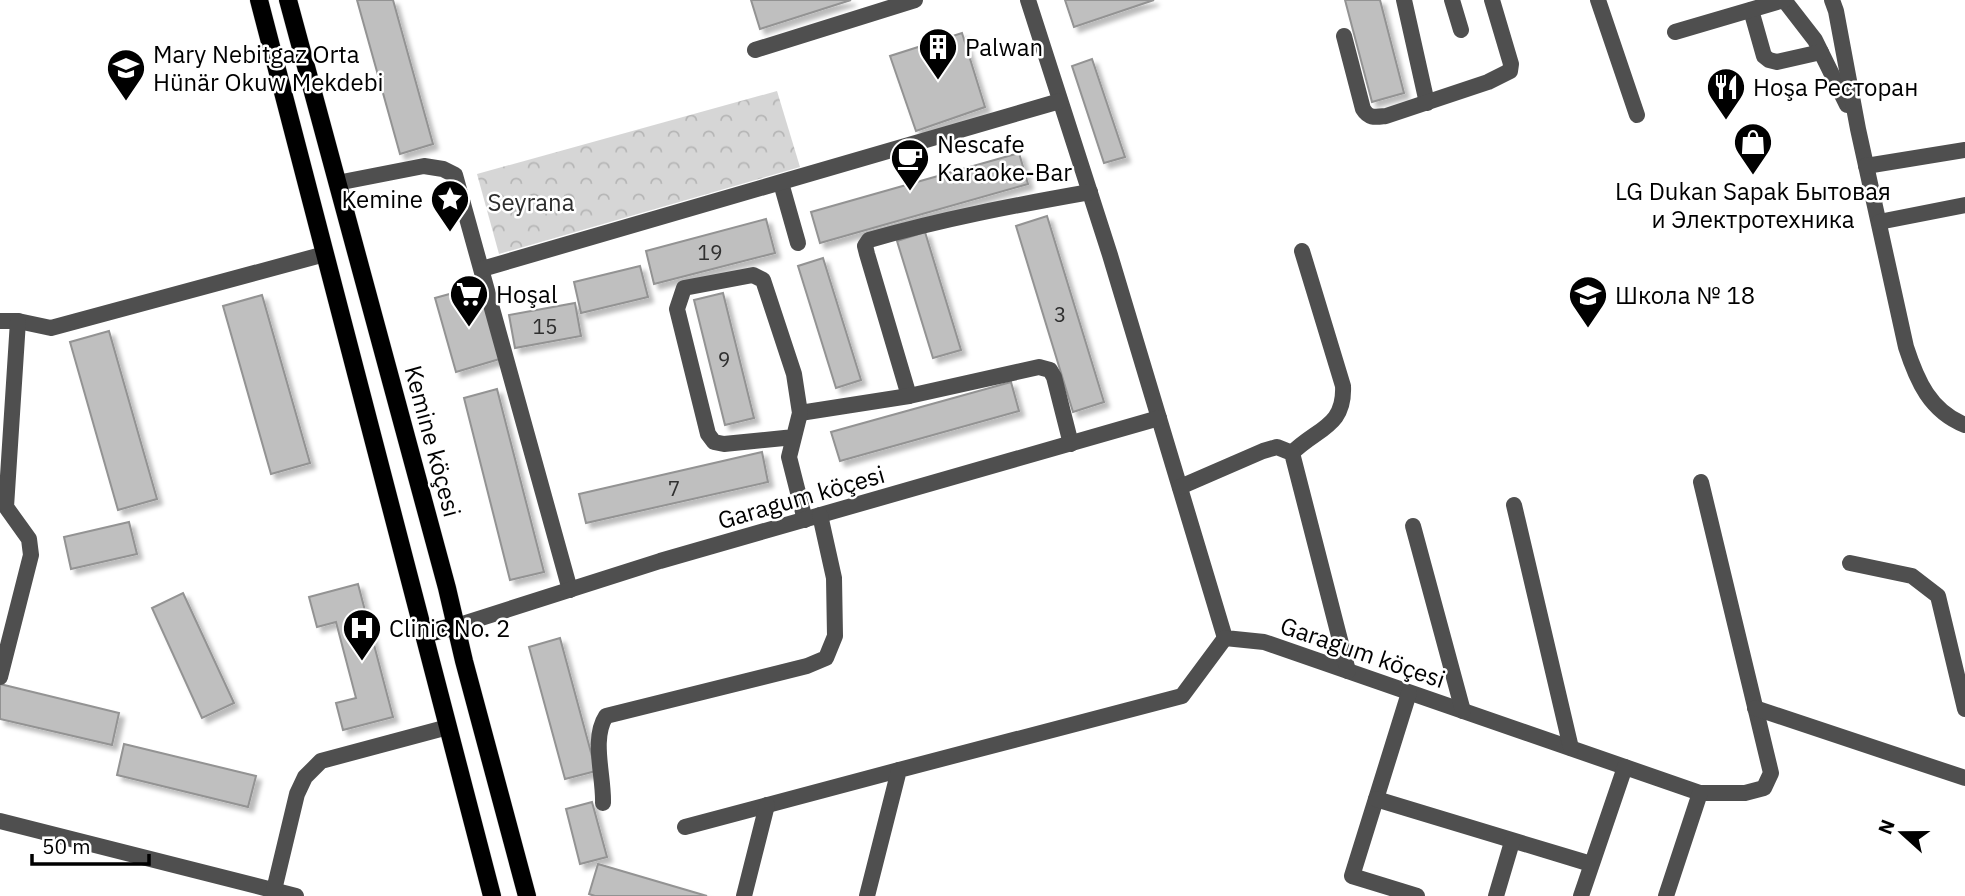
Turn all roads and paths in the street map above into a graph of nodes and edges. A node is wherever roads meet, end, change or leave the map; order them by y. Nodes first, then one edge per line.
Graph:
1 (259, 0) edge
2 (288, 0) edge
3 (915, 0) edge
4 (1028, 0) edge
5 (1404, 0) edge
6 (1452, 0) edge
7 (1492, 0) edge
8 (1598, 0) edge
9 (1784, 0) edge
10 (1832, 0) edge
11 (1751, 10) junction
12 (1461, 30) dead end
13 (1675, 32) dead end
14 (1344, 36) dead end
15 (755, 50) dead end
16 (1821, 52) junction
17 (1060, 101) junction
18 (1427, 103) junction
19 (1637, 115) dead end
20 (1858, 129) junction
21 (1965, 150) edge
22 (1866, 166) junction
23 (337, 183) junction
24 (781, 183) junction
25 (1090, 192) junction
26 (1965, 205) edge
27 (1879, 222) junction
28 (354, 243) junction
29 (799, 243) dead end
30 (1302, 251) dead end
31 (325, 254) junction
32 (482, 269) junction
33 (0, 321) edge
34 (19, 321) junction
35 (909, 396) junction
36 (800, 413) junction
37 (1159, 418) junction
38 (1965, 425) edge
39 (794, 437) junction
40 (1071, 444) junction
41 (1292, 453) junction
42 (1701, 482) dead end
43 (1180, 487) junction
44 (1514, 505) dead end
45 (813, 517) junction
46 (0, 520) edge
47 (17, 523) junction
48 (1413, 526) dead end
49 (1850, 563) dead end
50 (570, 590) junction
51 (456, 625) junction
52 (424, 634) junction
53 (1225, 638) junction
54 (1348, 671) junction
55 (0, 677) edge
56 (1409, 693) junction
57 (1755, 708) junction
58 (1965, 709) edge
59 (1463, 711) junction
60 (449, 727) junction
61 (1571, 748) junction
62 (1625, 767) junction
63 (899, 770) junction
64 (1965, 778) edge
65 (1700, 793) junction
66 (1376, 799) junction
67 (603, 803) dead end
68 (767, 805) junction
69 (0, 821) edge
70 (685, 827) dead end
71 (1512, 842) junction
72 (1591, 864) junction
73 (278, 893) edge
74 (296, 896) edge
75 (492, 896) edge
76 (527, 896) edge
77 (744, 896) edge
78 (867, 896) edge
79 (1417, 896) edge
80 (1496, 896) edge
81 (1581, 896) edge
82 (1666, 896) edge

1 - 31 main road
2 - 23 main road, Kemine köçesi
3 - 15 street
4 - 17 street
5 - 18 street
6 - 12 street
7 - 18 street
8 - 19 street
9 - 11 street
9 - 16 street
10 - 20 street
11 - 13 street
11 - 16 street
14 - 18 street
16 - 20 street
17 - 24 street
17 - 25 street
20 - 22 street
21 - 22 street
22 - 27 street
23 - 28 main road, Kemine köçesi
23 - 32 street
24 - 29 street
24 - 32 street
25 - 35 street
25 - 37 street
26 - 27 street
27 - 38 street
28 - 31 main road
28 - 51 main road, Kemine köçesi
30 - 41 street
31 - 34 street
31 - 52 main road
32 - 50 street
33 - 34 street
34 - 47 street
35 - 36 street
35 - 40 street
36 - 39 street
36 - 39 street
37 - 40 street, Garagum köçesi
37 - 43 street
39 - 45 street
40 - 45 street, Garagum köçesi
41 - 43 street
41 - 54 street
42 - 57 street
43 - 53 street
44 - 61 street
45 - 50 street, Garagum köçesi
45 - 67 street
46 - 47 street
47 - 55 street
48 - 59 street
49 - 58 street
50 - 51 street, Garagum köçesi
51 - 52 main road
51 - 76 main road, Kemine köçesi
52 - 60 main road
53 - 54 street, Garagum köçesi
53 - 63 street
54 - 56 street, Garagum köçesi
56 - 59 street, Garagum köçesi
56 - 66 street
57 - 64 street
57 - 65 street, Garagum köçesi
59 - 61 street, Garagum köçesi
60 - 73 street
60 - 75 main road
61 - 62 street, Garagum köçesi
62 - 65 street, Garagum köçesi
62 - 72 street
63 - 68 street
63 - 78 street
65 - 82 street
66 - 71 street
66 - 79 street
68 - 70 street
68 - 77 street
69 - 73 street
71 - 72 street
71 - 80 street
72 - 81 street
73 - 74 street

